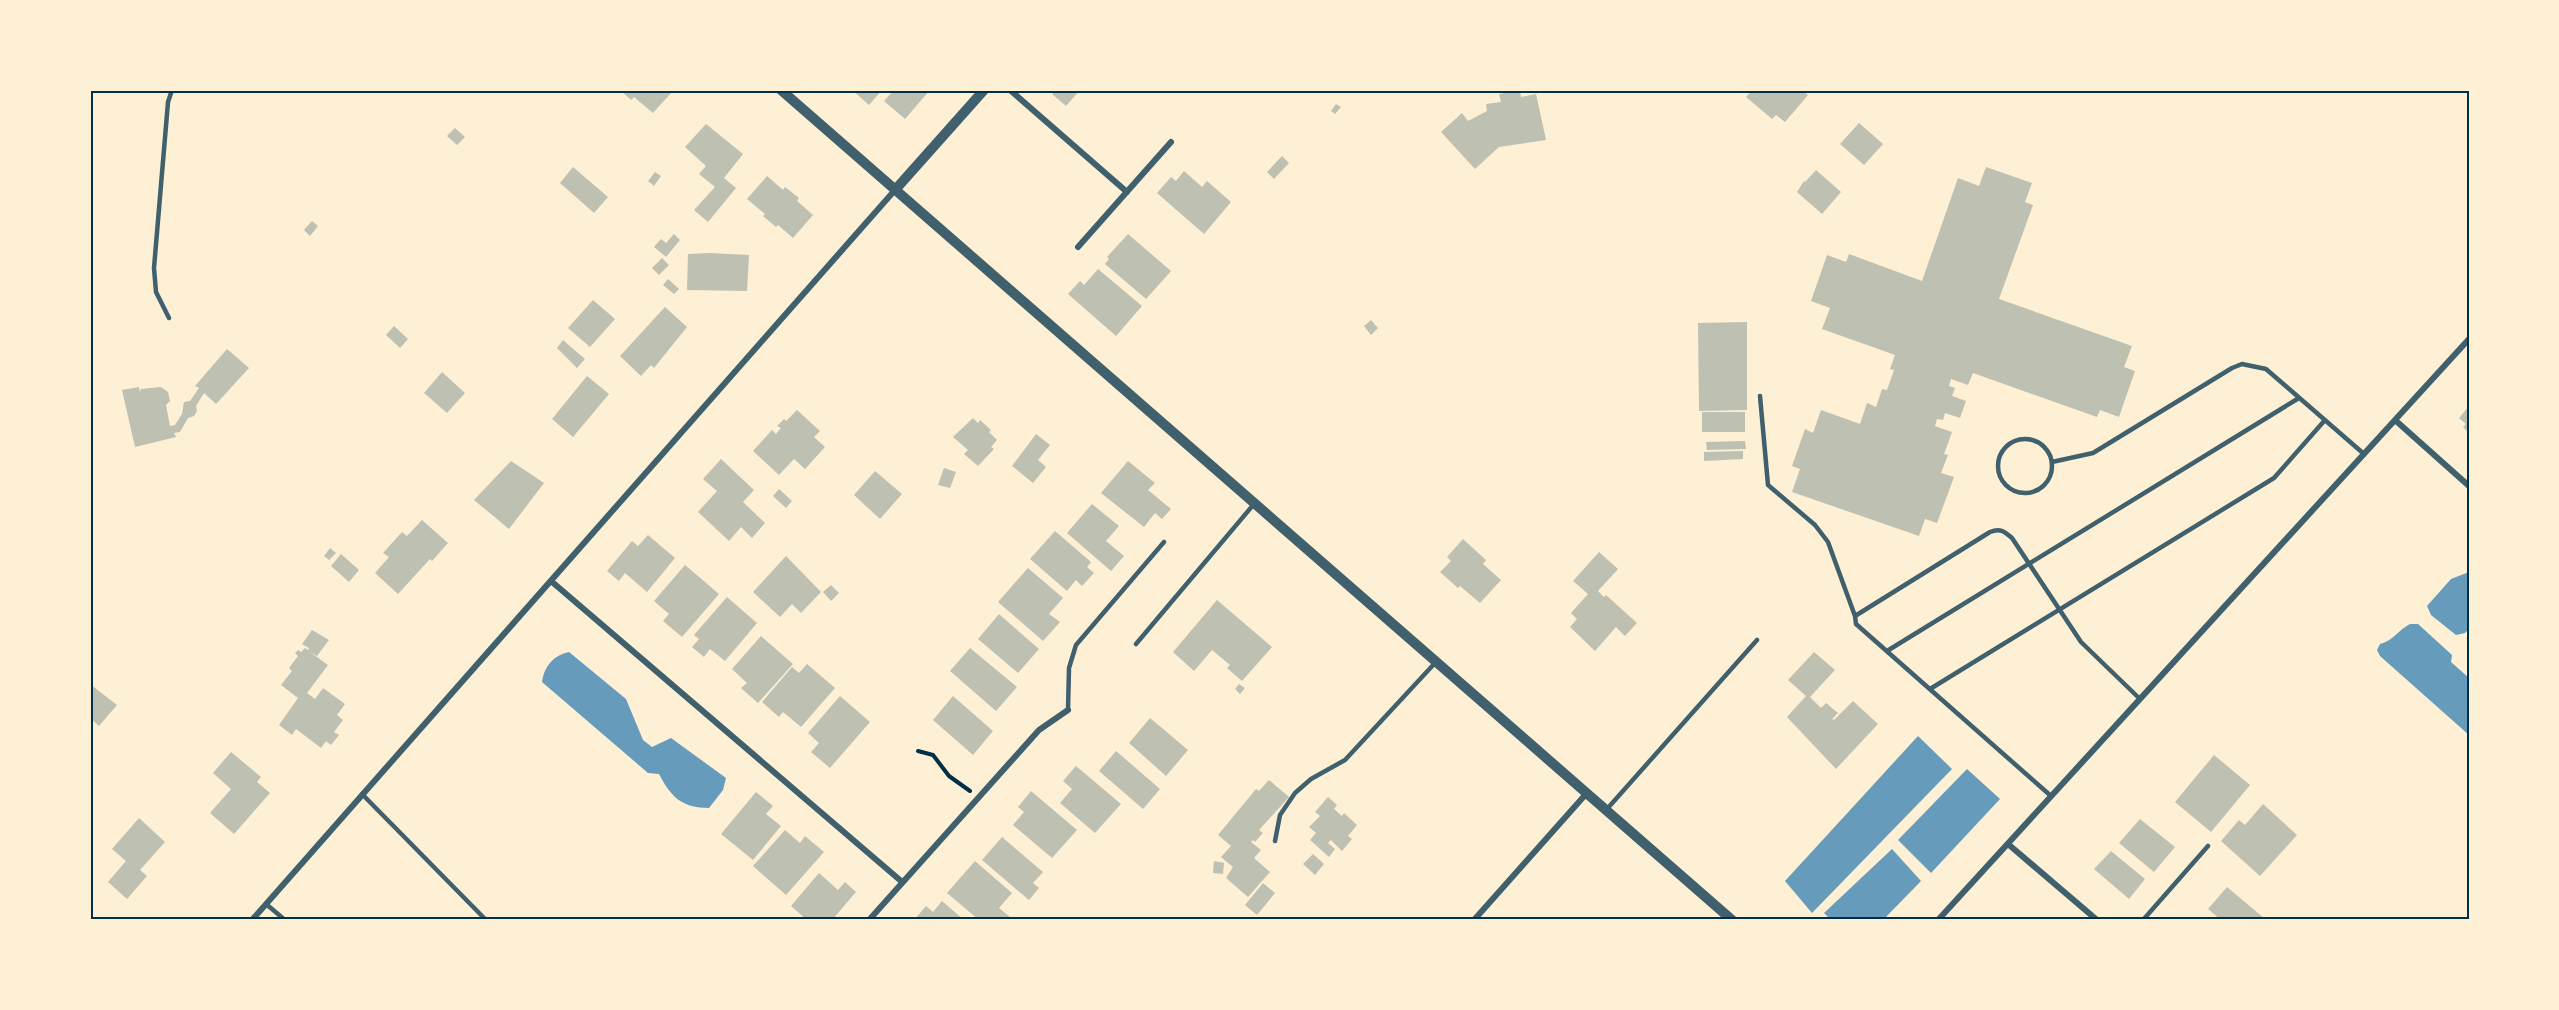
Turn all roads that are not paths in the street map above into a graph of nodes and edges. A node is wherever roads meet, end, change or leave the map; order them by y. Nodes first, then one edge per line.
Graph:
1 (172, 90) edge
2 (780, 90) edge
3 (984, 90) edge
4 (1010, 90) edge
5 (1171, 142) dead end
6 (895, 190) junction
7 (1126, 192) junction
8 (1078, 247) dead end
9 (169, 318) dead end
10 (2469, 339) edge
11 (1761, 396) dead end
12 (2299, 398) junction
13 (2325, 420) junction
14 (2395, 420) junction
15 (2364, 454) junction
16 (2052, 462) junction
17 (2469, 486) edge
18 (1254, 504) junction
19 (1164, 542) dead end
20 (2030, 564) junction
21 (551, 581) junction
22 (2059, 610) junction
23 (1855, 616) junction
24 (1757, 640) dead end
25 (1136, 644) dead end
26 (1887, 651) junction
27 (1435, 663) junction
28 (1930, 689) junction
29 (2140, 699) junction
30 (1068, 710) joint
31 (362, 794) junction
32 (1586, 794) junction
33 (2051, 796) junction
34 (1605, 811) junction
35 (1275, 841) dead end
36 (2008, 844) junction
37 (2208, 846) dead end
38 (901, 881) junction
39 (266, 904) junction
40 (252, 920) edge
41 (285, 920) edge
42 (486, 920) edge
43 (868, 920) edge
44 (1474, 920) edge
45 (1732, 920) edge
46 (1938, 920) edge
47 (2097, 920) edge
48 (2143, 920) edge

1 - 9 lane
2 - 6 street
3 - 6 street
4 - 7 street
5 - 7 street
6 - 18 street
6 - 21 street
7 - 8 street
10 - 14 street
11 - 23 lane
12 - 13 lane
12 - 16 lane
12 - 20 lane
13 - 15 lane
13 - 22 lane
14 - 15 street
14 - 17 street
15 - 29 street
16 - 16 lane
18 - 25 lane
18 - 27 street
19 - 30 lane
20 - 22 lane
20 - 23 lane
20 - 26 lane
21 - 31 street
21 - 38 street
22 - 28 lane
22 - 29 lane
23 - 26 lane
24 - 34 lane
26 - 28 lane
27 - 32 street
27 - 35 lane
28 - 33 lane
29 - 33 street
30 - 38 street
31 - 39 street
31 - 42 lane
32 - 34 street
32 - 44 street
33 - 36 street
34 - 45 street
36 - 46 street
36 - 47 street
37 - 48 lane
38 - 43 street
39 - 40 street
39 - 41 lane

